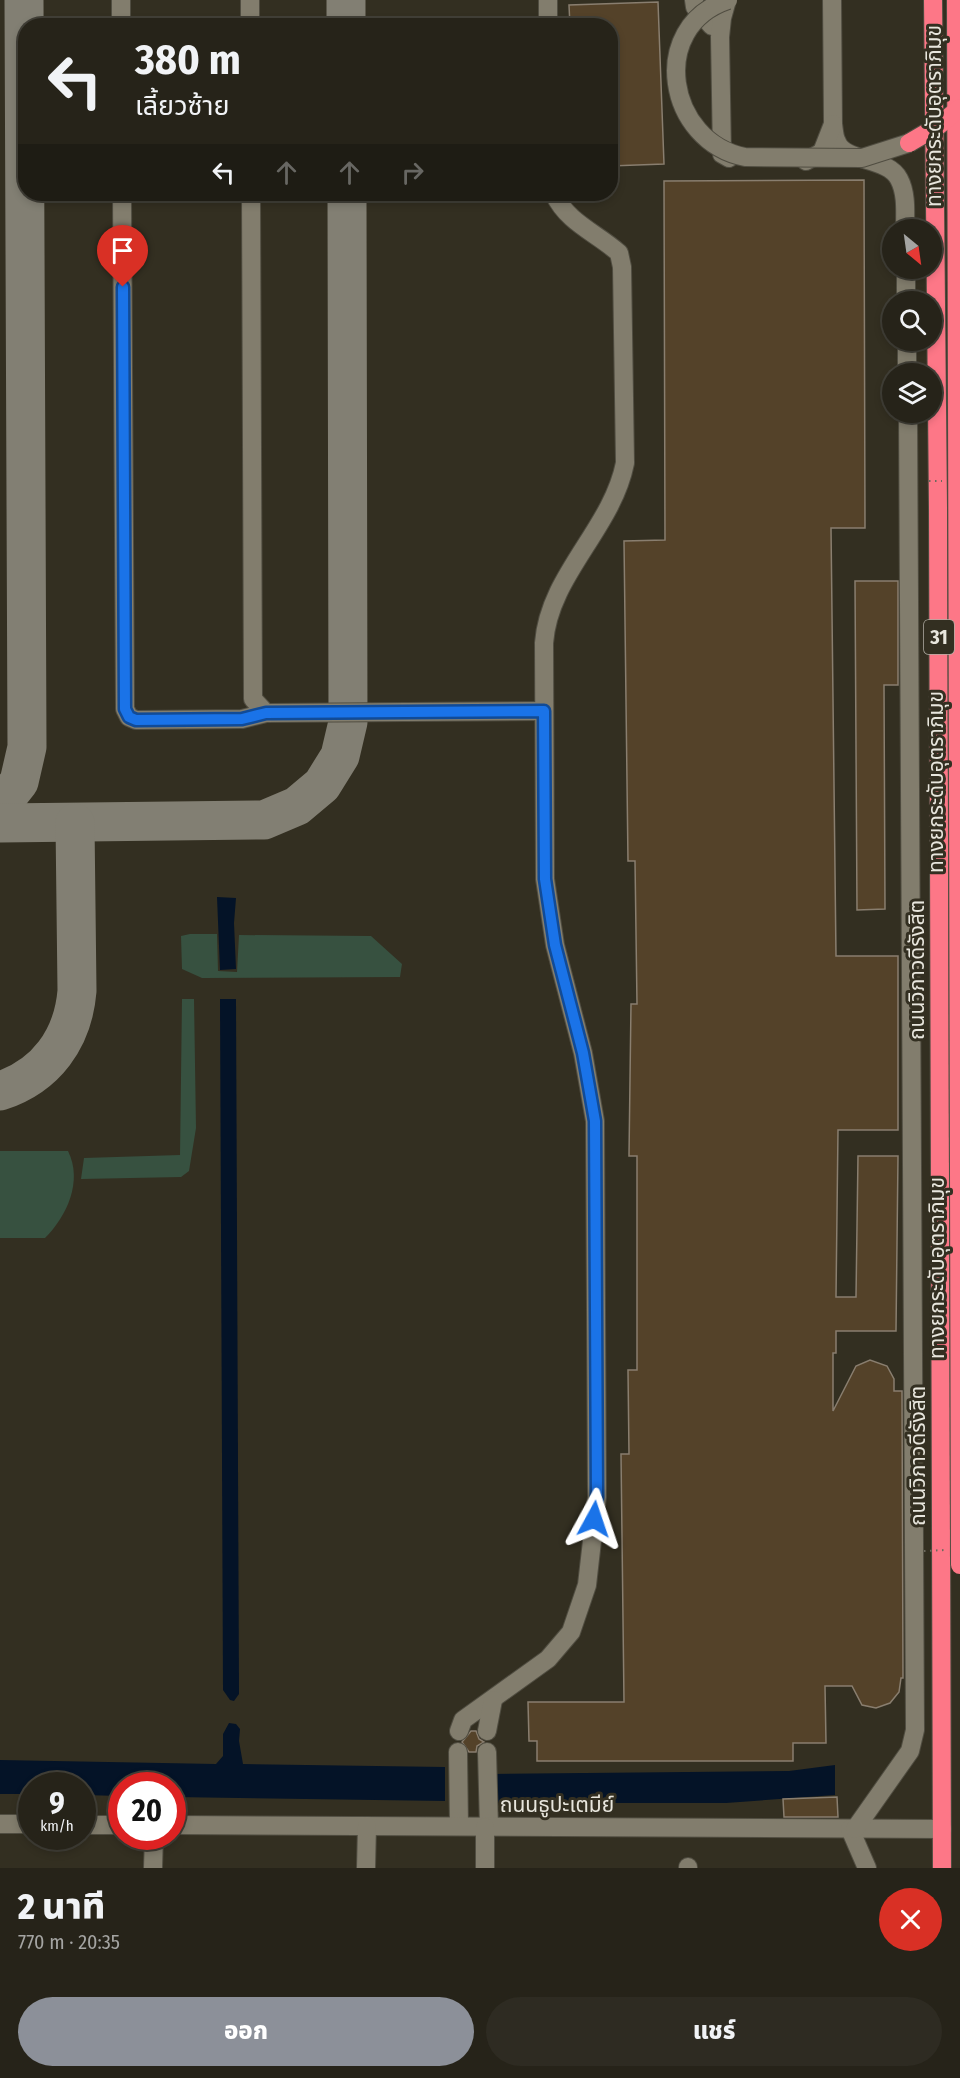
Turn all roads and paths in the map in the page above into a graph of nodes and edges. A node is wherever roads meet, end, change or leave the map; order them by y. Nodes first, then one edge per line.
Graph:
1 (121, 0) edge
2 (250, 0) edge
3 (548, 0) edge
4 (694, 0) edge
5 (728, 0) edge
6 (832, 0) edge
7 (933, 0) edge
8 (957, 0) edge
9 (121, 18) edge
10 (250, 18) edge
11 (548, 18) edge
12 (720, 37) junction
13 (960, 108) edge
14 (833, 124) junction
15 (909, 143) joint
16 (122, 201) edge
17 (251, 201) edge
18 (558, 201) edge
19 (905, 219) edge
20 (908, 423) edge
21 (544, 711) junction
22 (266, 713) junction
23 (948, 1550) dead end
24 (924, 1551) dead end
25 (960, 1565) edge
26 (494, 1700) junction
27 (459, 1731) dead end
28 (487, 1731) dead end
29 (458, 1757) dead end
30 (487, 1759) dead end
31 (458, 1819) junction
32 (0, 1824) edge
33 (18, 1824) edge
34 (186, 1827) edge
35 (853, 1829) junction
36 (942, 1829) junction
37 (486, 1843) edge
38 (366, 1846) edge
39 (154, 1850) edge
40 (153, 1868) edge
41 (867, 1868) edge
42 (942, 1868) edge

1 - 9 street
2 - 10 street
3 - 11 street
4 - 12 street
5 - 12 street
5 - 15 street, bridge
6 - 14 street
7 - 36 highway, ถนนวิภาวดีรังสิต / 31
8 - 25 highway, ทางยกระดับอุตราภิมุข / 31, bridge
12 - 14 street
13 - 15 highway, bridge
14 - 19 street
16 - 22 street
17 - 22 street
18 - 21 street
20 - 35 street
21 - 22 street
21 - 26 street
23 - 24 path, bridge
26 - 27 street
26 - 28 street
29 - 31 street
30 - 37 street
31 - 37 street, ถนนธูปะเตมีย์
31 - 38 street, ถนนธูปะเตมีย์
32 - 33 street
34 - 38 street, ถนนธูปะเตมีย์
35 - 36 street, ถนนธูปะเตมีย์
35 - 37 street, ถนนธูปะเตมีย์
35 - 41 street
36 - 42 highway, ถนนวิภาวดีรังสิต / 31
39 - 40 street

